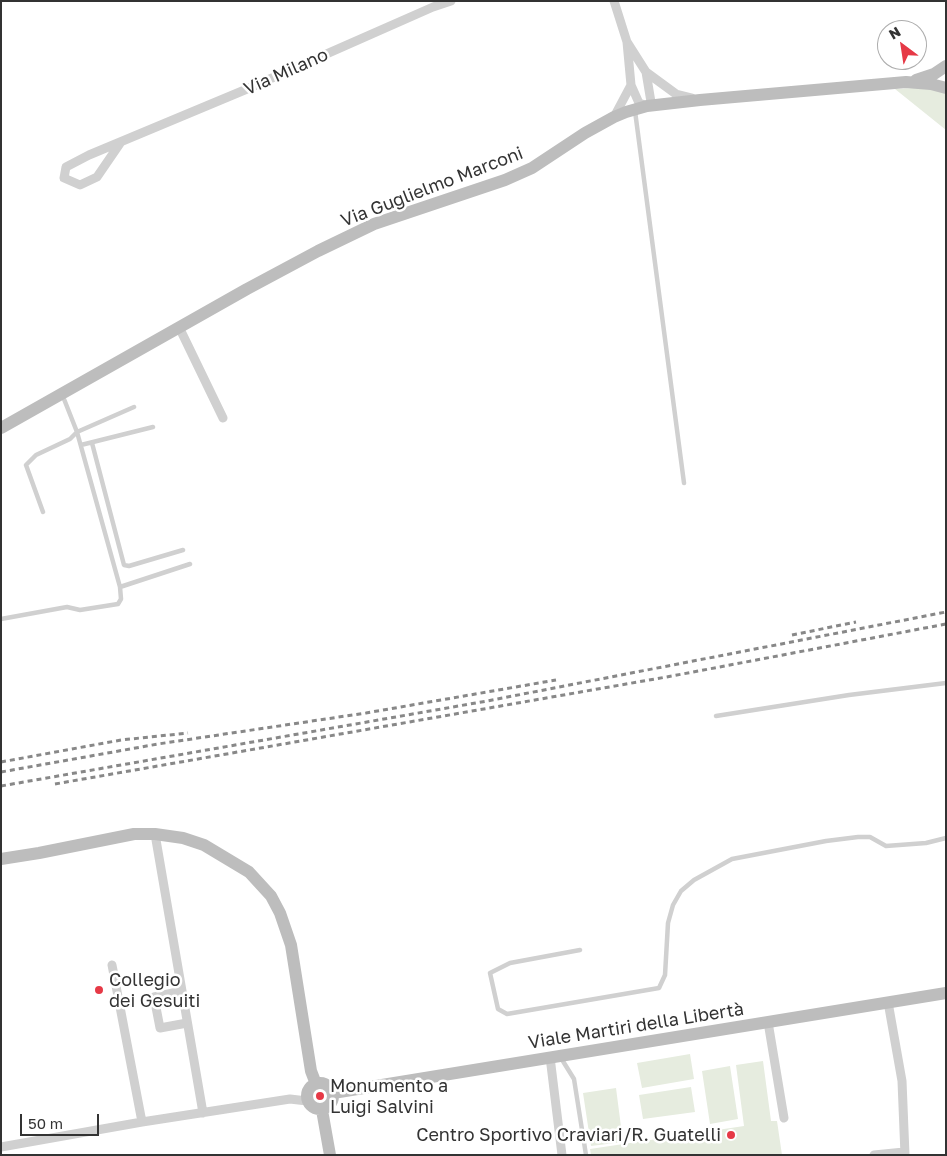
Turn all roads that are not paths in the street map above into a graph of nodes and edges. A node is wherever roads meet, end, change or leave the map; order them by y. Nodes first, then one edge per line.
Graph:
1 (451, 1) edge
2 (614, 1) edge
3 (627, 42) junction
4 (946, 66) edge
5 (646, 72) junction
6 (906, 82) junction
7 (631, 86) junction
8 (946, 88) edge
9 (700, 100) junction
10 (640, 108) junction
11 (614, 117) junction
12 (121, 142) junction
13 (179, 327) junction
14 (62, 393) junction
15 (134, 407) dead end
16 (223, 418) dead end
17 (153, 427) dead end
18 (1, 428) edge
19 (77, 432) junction
20 (92, 443) junction
21 (81, 445) junction
22 (684, 483) dead end
23 (43, 512) dead end
24 (183, 550) dead end
25 (190, 564) dead end
26 (120, 587) junction
27 (1, 619) edge
28 (946, 683) edge
29 (716, 716) dead end
30 (155, 834) junction
31 (946, 838) edge
32 (1, 859) edge
33 (580, 950) dead end
34 (112, 964) dead end
35 (182, 990) junction
36 (946, 993) edge
37 (888, 1002) junction
38 (768, 1022) junction
39 (187, 1023) junction
40 (555, 1057) junction
41 (316, 1084) junction
42 (333, 1093) junction
43 (307, 1101) junction
44 (322, 1110) junction
45 (203, 1113) junction
46 (784, 1118) dead end
47 (142, 1122) junction
48 (1, 1147) edge
49 (904, 1153) edge
50 (330, 1155) edge
51 (562, 1155) edge
52 (586, 1155) edge
53 (874, 1155) edge

1 - 12 street, Via Milano
2 - 3 street
3 - 5 street
3 - 7 street
4 - 6 street, Via Guglielmo Marconi
5 - 9 street
5 - 10 street
6 - 8 street, Via Guglielmo Marconi
6 - 9 street, Via Guglielmo Marconi
7 - 10 street
7 - 11 street
9 - 10 street, Via Guglielmo Marconi
10 - 11 street, Via Guglielmo Marconi
10 - 22 lane
11 - 13 street, Via Guglielmo Marconi
12 - 12 street, Via Milano
13 - 14 street, Via Guglielmo Marconi
13 - 16 street
14 - 18 street, Via Guglielmo Marconi
14 - 19 lane
15 - 19 lane
17 - 20 lane
19 - 21 lane
19 - 23 lane
20 - 21 lane
20 - 24 lane
21 - 26 lane
25 - 26 lane
26 - 27 lane
28 - 29 lane
30 - 32 street
30 - 35 street
30 - 41 street
31 - 33 lane
34 - 47 street
35 - 39 street
35 - 39 street
36 - 37 street, Viale Martiri della Libertà
37 - 38 street, Viale Martiri della Libertà
37 - 49 street
38 - 40 street, Viale Martiri della Libertà
38 - 46 street
39 - 45 street
40 - 42 street, Viale Martiri della Libertà
40 - 51 street
40 - 52 lane
41 - 42 street
41 - 43 street
42 - 44 street
43 - 44 street
43 - 45 street
44 - 50 street
45 - 47 street
47 - 48 street
49 - 53 street

